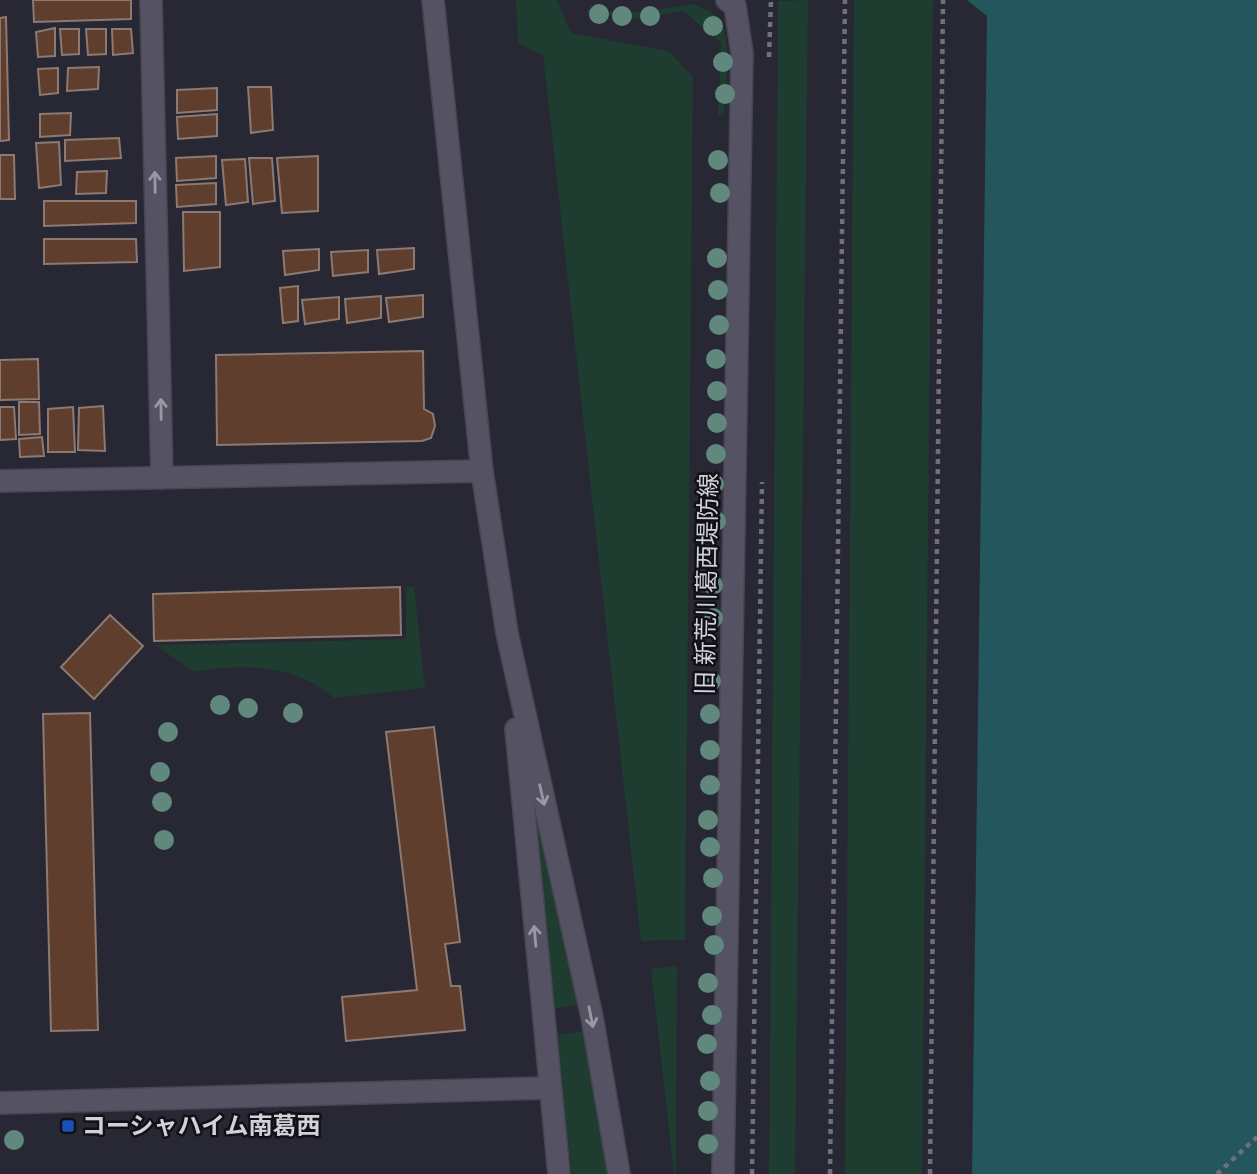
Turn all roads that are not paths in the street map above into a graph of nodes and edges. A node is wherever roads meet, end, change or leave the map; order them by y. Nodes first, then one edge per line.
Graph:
1 (151, 0) edge
2 (433, 0) edge
3 (727, 0) edge
4 (482, 471) junction
5 (162, 478) junction
6 (0, 481) edge
7 (507, 633) junction
8 (548, 1088) junction
9 (0, 1103) edge
10 (559, 1174) edge
11 (619, 1174) edge
12 (723, 1174) edge

5 -> 1 street
2 - 4 street
3 - 12 street, 旧 新荒川葛西堤防線
4 - 5 street
4 - 7 street
5 - 6 street
8 -> 7 street
7 -> 11 street
8 - 9 street
8 - 10 street

